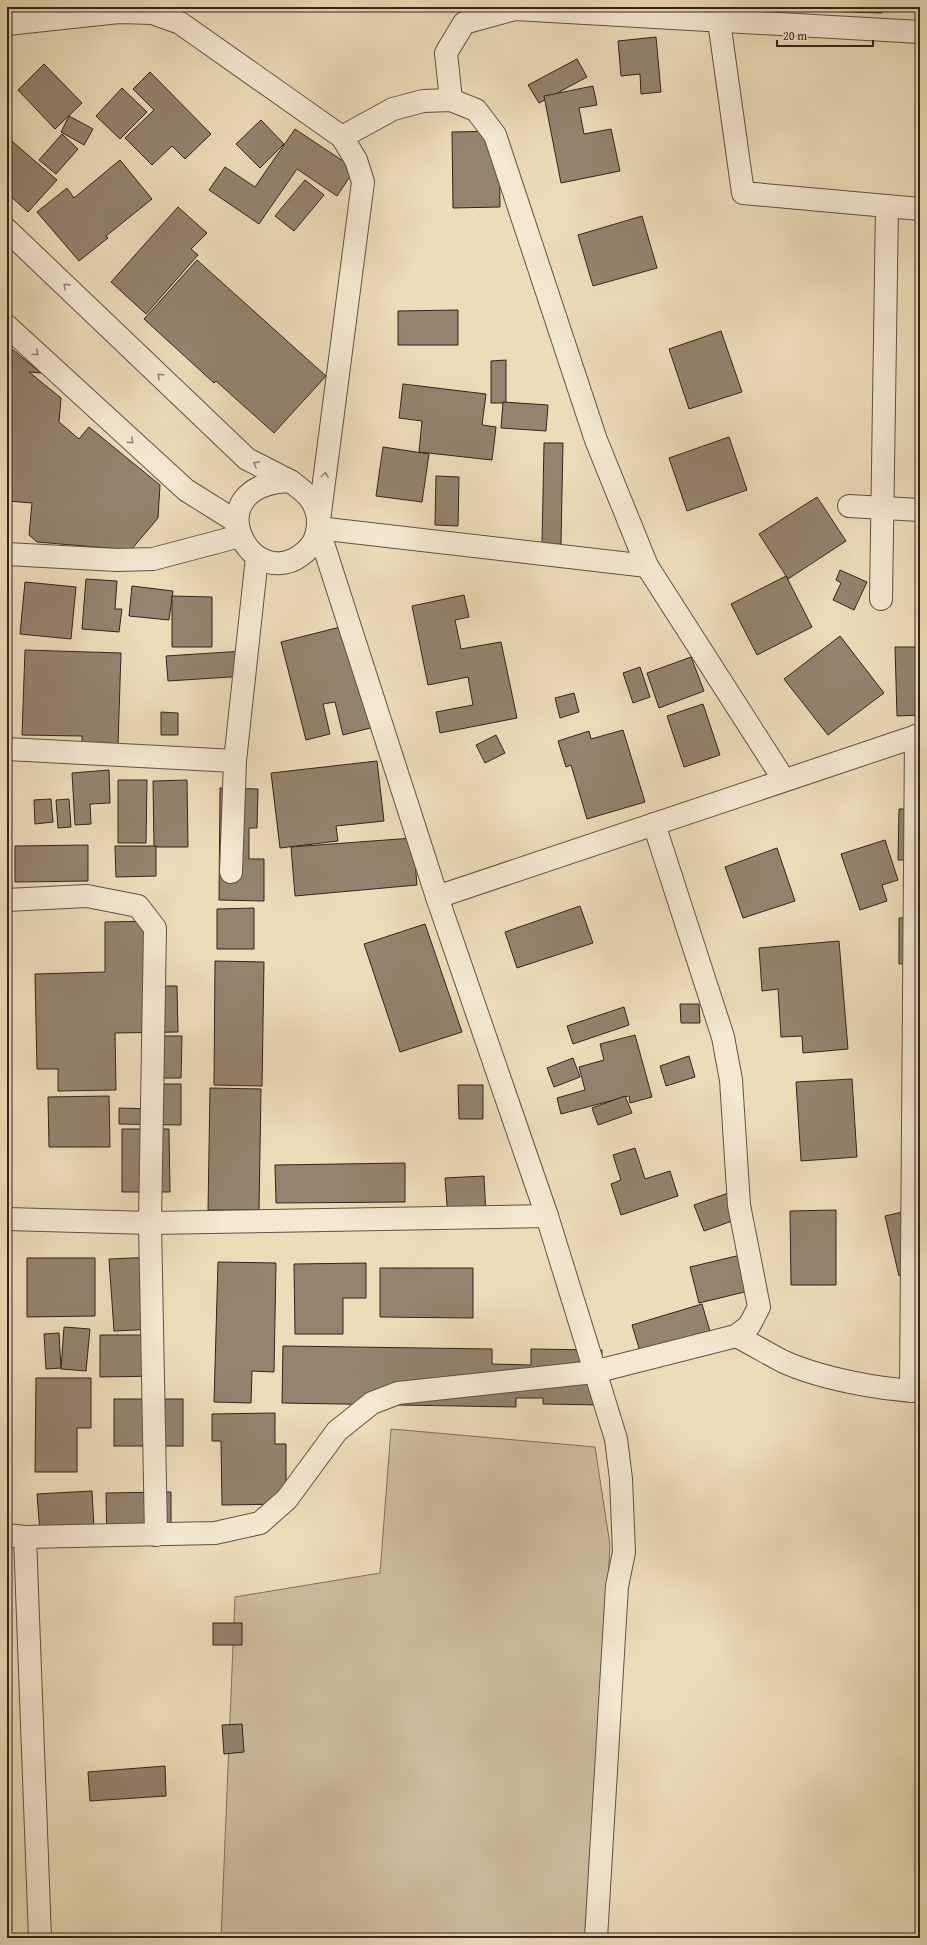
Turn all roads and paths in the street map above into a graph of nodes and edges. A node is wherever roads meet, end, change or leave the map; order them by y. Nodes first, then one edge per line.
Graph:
1 (718, 13) edge
2 (7, 24) edge
3 (920, 32) edge
4 (451, 100) junction
5 (342, 137) junction
6 (887, 206) junction
7 (920, 209) edge
8 (7, 230) edge
9 (7, 326) edge
10 (290, 481) junction
11 (850, 506) dead end
12 (881, 508) junction
13 (920, 510) edge
14 (318, 528) junction
15 (238, 529) junction
16 (7, 554) edge
17 (257, 557) junction
18 (647, 566) junction
19 (881, 599) dead end
20 (918, 735) edge
21 (7, 749) edge
22 (235, 761) junction
23 (784, 780) junction
24 (654, 824) junction
25 (231, 872) dead end
26 (437, 897) junction
27 (7, 900) edge
28 (547, 1216) junction
29 (7, 1219) edge
30 (150, 1223) junction
31 (736, 1336) junction
32 (594, 1372) junction
33 (915, 1391) edge
34 (156, 1535) junction
35 (16, 1536) edge
36 (40, 1938) edge
37 (596, 1938) edge

1 - 3 street
1 - 4 street
1 - 6 street
2 - 5 street
4 - 5 street
4 - 18 street
14 -> 5 street
6 - 7 street
6 - 12 street
10 -> 8 street
9 -> 15 street
10 - 14 street
10 - 15 street
11 - 12 street
12 - 13 street
12 - 19 street
14 - 17 street
14 - 18 street
14 - 26 street
15 - 16 street
15 - 17 street
17 - 22 street
18 - 23 street
20 - 23 street
20 - 33 street
21 - 22 street
22 - 25 street
23 - 24 street
24 - 26 street
24 - 31 street
26 - 28 street
27 - 30 street
28 - 30 street
28 - 32 street
29 - 30 street
30 - 34 street
31 - 32 street
31 - 33 street
32 - 34 street
32 - 37 street
34 - 35 street
35 - 36 street

